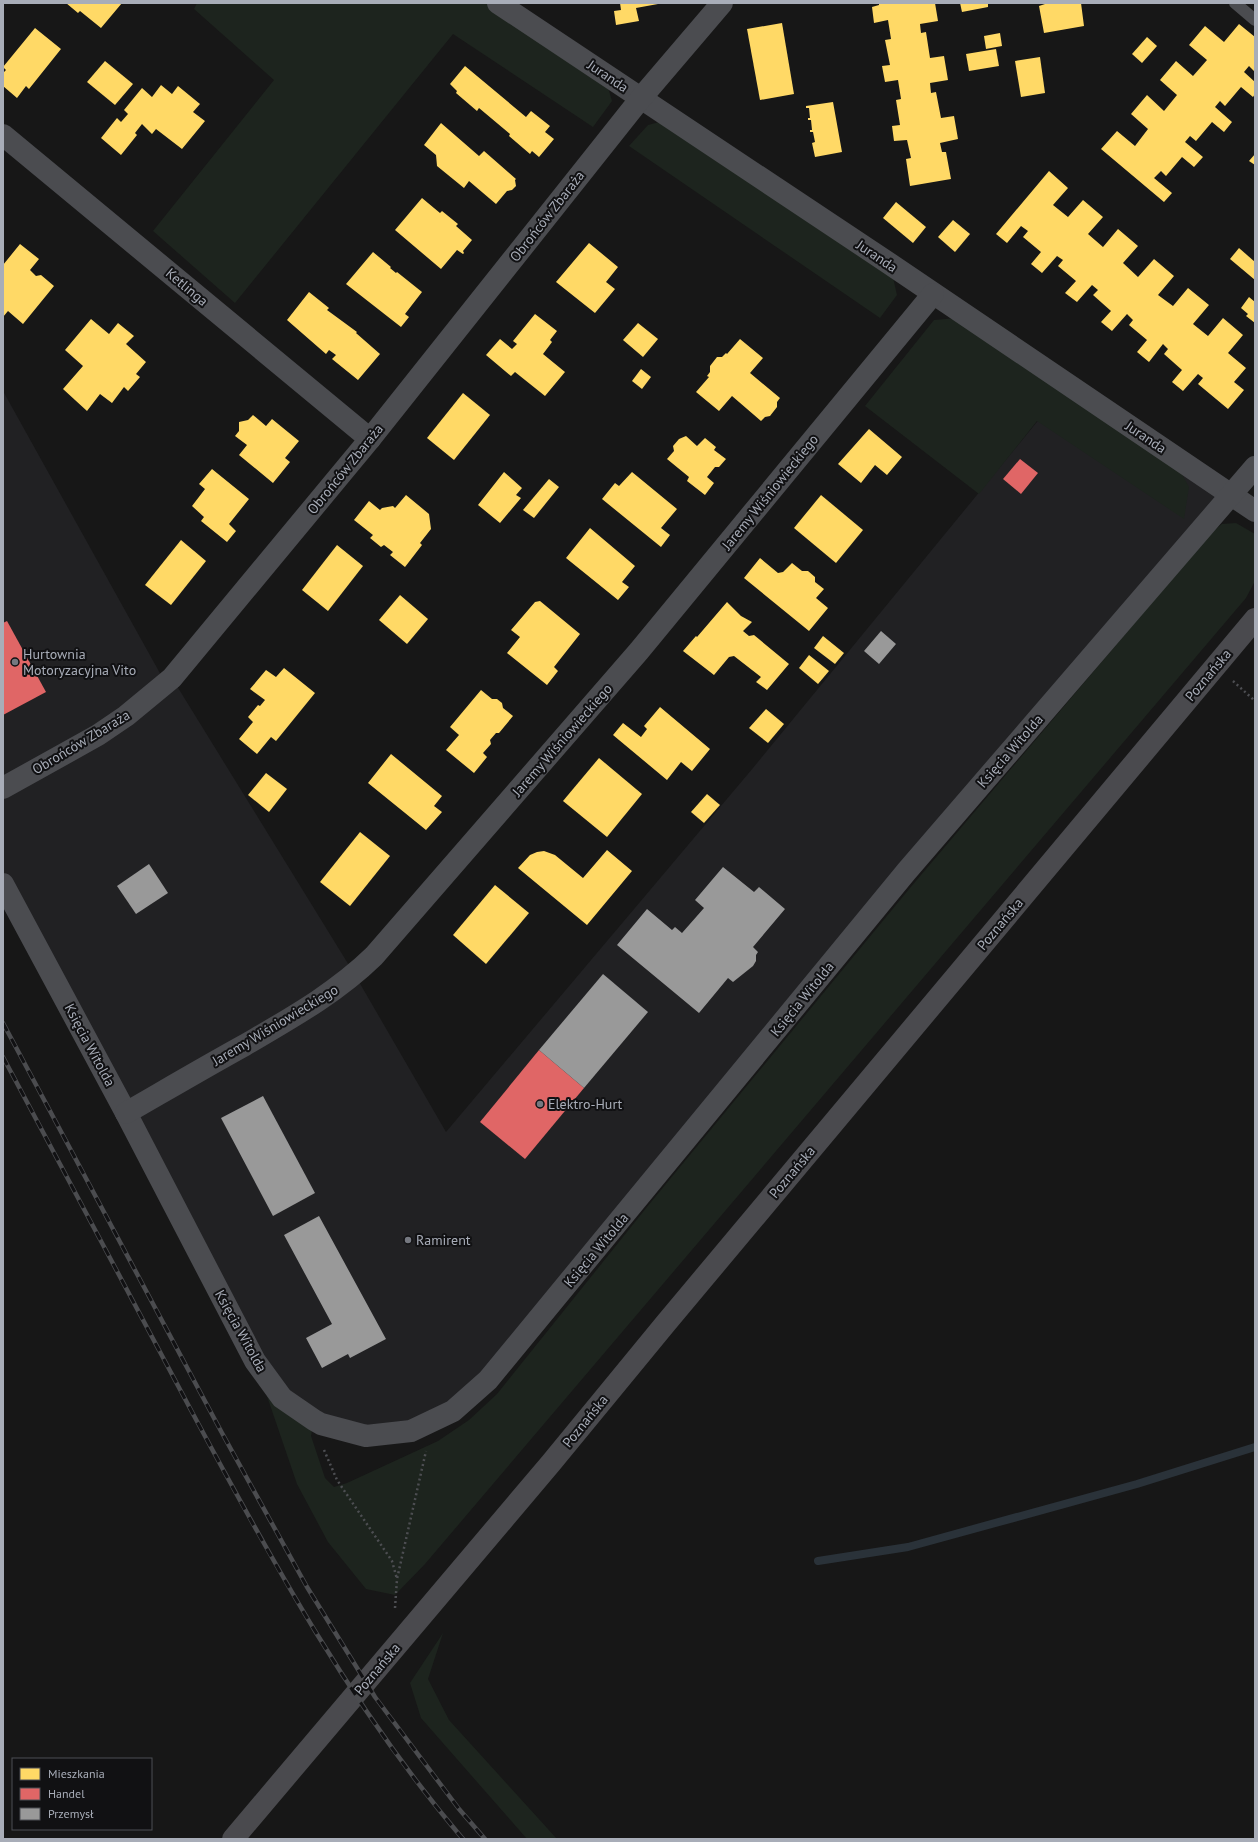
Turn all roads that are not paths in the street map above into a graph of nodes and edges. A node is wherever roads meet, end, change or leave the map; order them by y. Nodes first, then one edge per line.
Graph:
1 (498, 3) edge
2 (722, 3) edge
3 (1235, 3) edge
4 (1255, 20) edge
5 (641, 98) junction
6 (3, 135) edge
7 (933, 294) junction
8 (370, 439) junction
9 (1255, 467) edge
10 (1232, 495) junction
11 (1255, 511) edge
12 (1255, 619) edge
13 (3, 788) edge
14 (3, 884) edge
15 (126, 1113) junction
16 (233, 1839) edge

1 - 5 street, Juranda
2 - 5 street, Obrońców Zbaraża
3 - 4 lane
5 - 7 street, Juranda
5 - 8 street, Obrońców Zbaraża
6 - 8 street, Ketlinga
7 - 10 street, Juranda
7 - 15 street, Jaremy Wiśniowieckiego
8 - 13 street, Obrońców Zbaraża
9 - 10 street, Księcia Witolda
10 - 11 street, Juranda
10 - 15 street, Księcia Witolda
12 - 16 main road, Poznańska
14 - 15 street, Księcia Witolda

